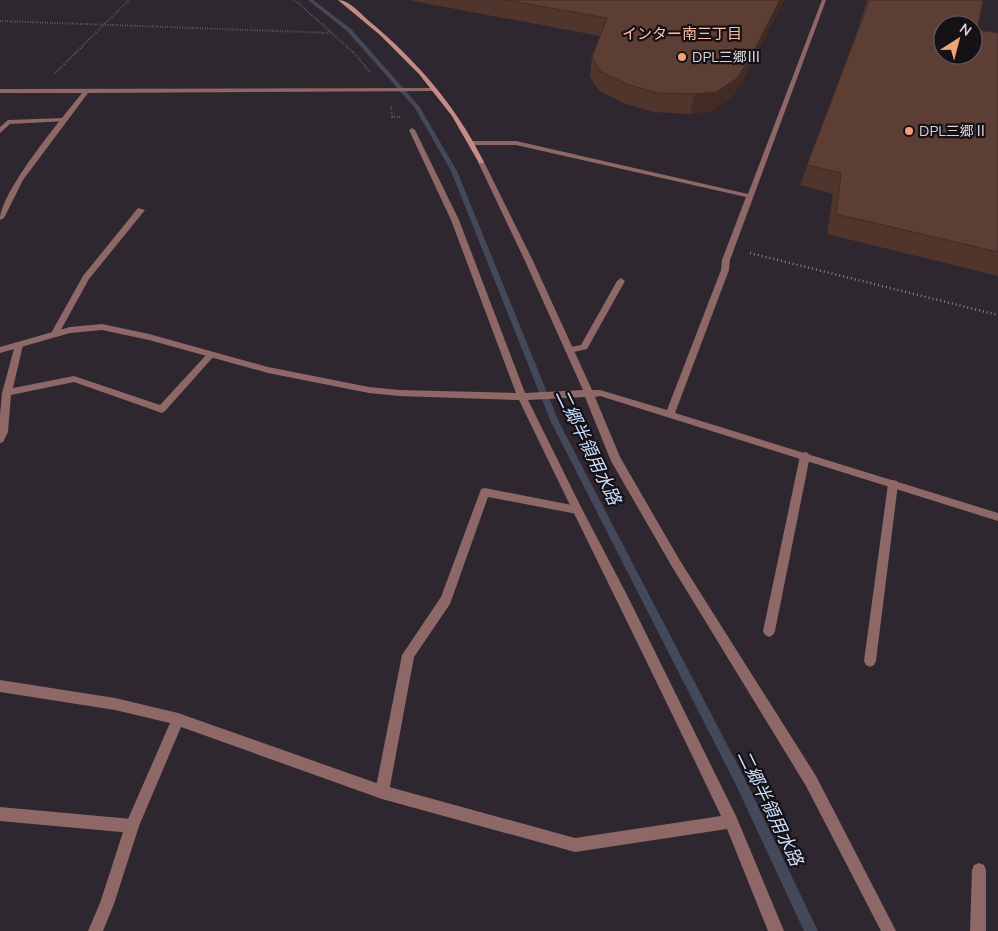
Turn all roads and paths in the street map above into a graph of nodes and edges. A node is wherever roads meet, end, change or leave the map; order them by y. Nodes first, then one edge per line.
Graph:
1 (130, 0) edge
2 (296, 0) edge
3 (341, 0) edge
4 (824, 0) edge
5 (0, 21) edge
6 (103, 25) junction
7 (332, 33) junction
8 (385, 90) junction
9 (435, 90) junction
10 (0, 91) edge
11 (37, 91) junction
12 (86, 91) junction
13 (391, 106) dead end
14 (392, 118) dead end
15 (64, 120) junction
16 (412, 130) dead end
17 (0, 131) edge
18 (472, 143) junction
19 (481, 162) joint
20 (749, 196) junction
21 (142, 210) dead end
22 (0, 218) edge
23 (730, 248) junction
24 (621, 281) dead end
25 (998, 315) edge
26 (54, 335) junction
27 (19, 345) junction
28 (0, 350) edge
29 (569, 350) junction
30 (211, 355) junction
31 (588, 392) junction
32 (7, 394) junction
33 (522, 396) junction
34 (670, 414) junction
35 (0, 439) edge
36 (805, 456) junction
37 (893, 484) junction
38 (577, 510) junction
39 (998, 517) edge
40 (769, 631) dead end
41 (870, 661) dead end
42 (0, 686) edge
43 (178, 719) junction
44 (382, 792) junction
45 (0, 814) edge
46 (731, 821) junction
47 (132, 826) junction
48 (980, 870) dead end
49 (96, 931) edge
50 (776, 931) edge
51 (889, 931) edge
52 (978, 931) edge

1 - 6 path
2 - 7 path
3 - 9 street
4 - 20 street
5 - 6 path
6 - 7 path
6 - 11 path
7 - 8 path
8 - 9 street
8 - 12 street
9 - 18 street
10 - 11 street
11 - 12 street
12 - 15 street
13 - 14 path
15 - 17 street
15 - 22 street
16 - 33 street
18 - 19 street
18 - 20 street
19 - 29 street
20 - 23 street
21 - 26 street
23 - 25 path
23 - 34 street
24 - 29 street
26 - 27 street
26 - 30 street
27 - 28 street
27 - 32 street
29 - 31 street
30 - 32 street
30 - 33 street
31 - 33 street
31 - 34 street
31 - 51 street
32 - 35 street
33 - 38 street
34 - 36 street
36 - 37 street
36 - 40 street
37 - 39 street
37 - 41 street
38 - 44 street
38 - 46 street
42 - 43 street
43 - 44 street
43 - 47 street
44 - 46 street
45 - 47 street
46 - 50 street
47 - 49 street
48 - 52 street

